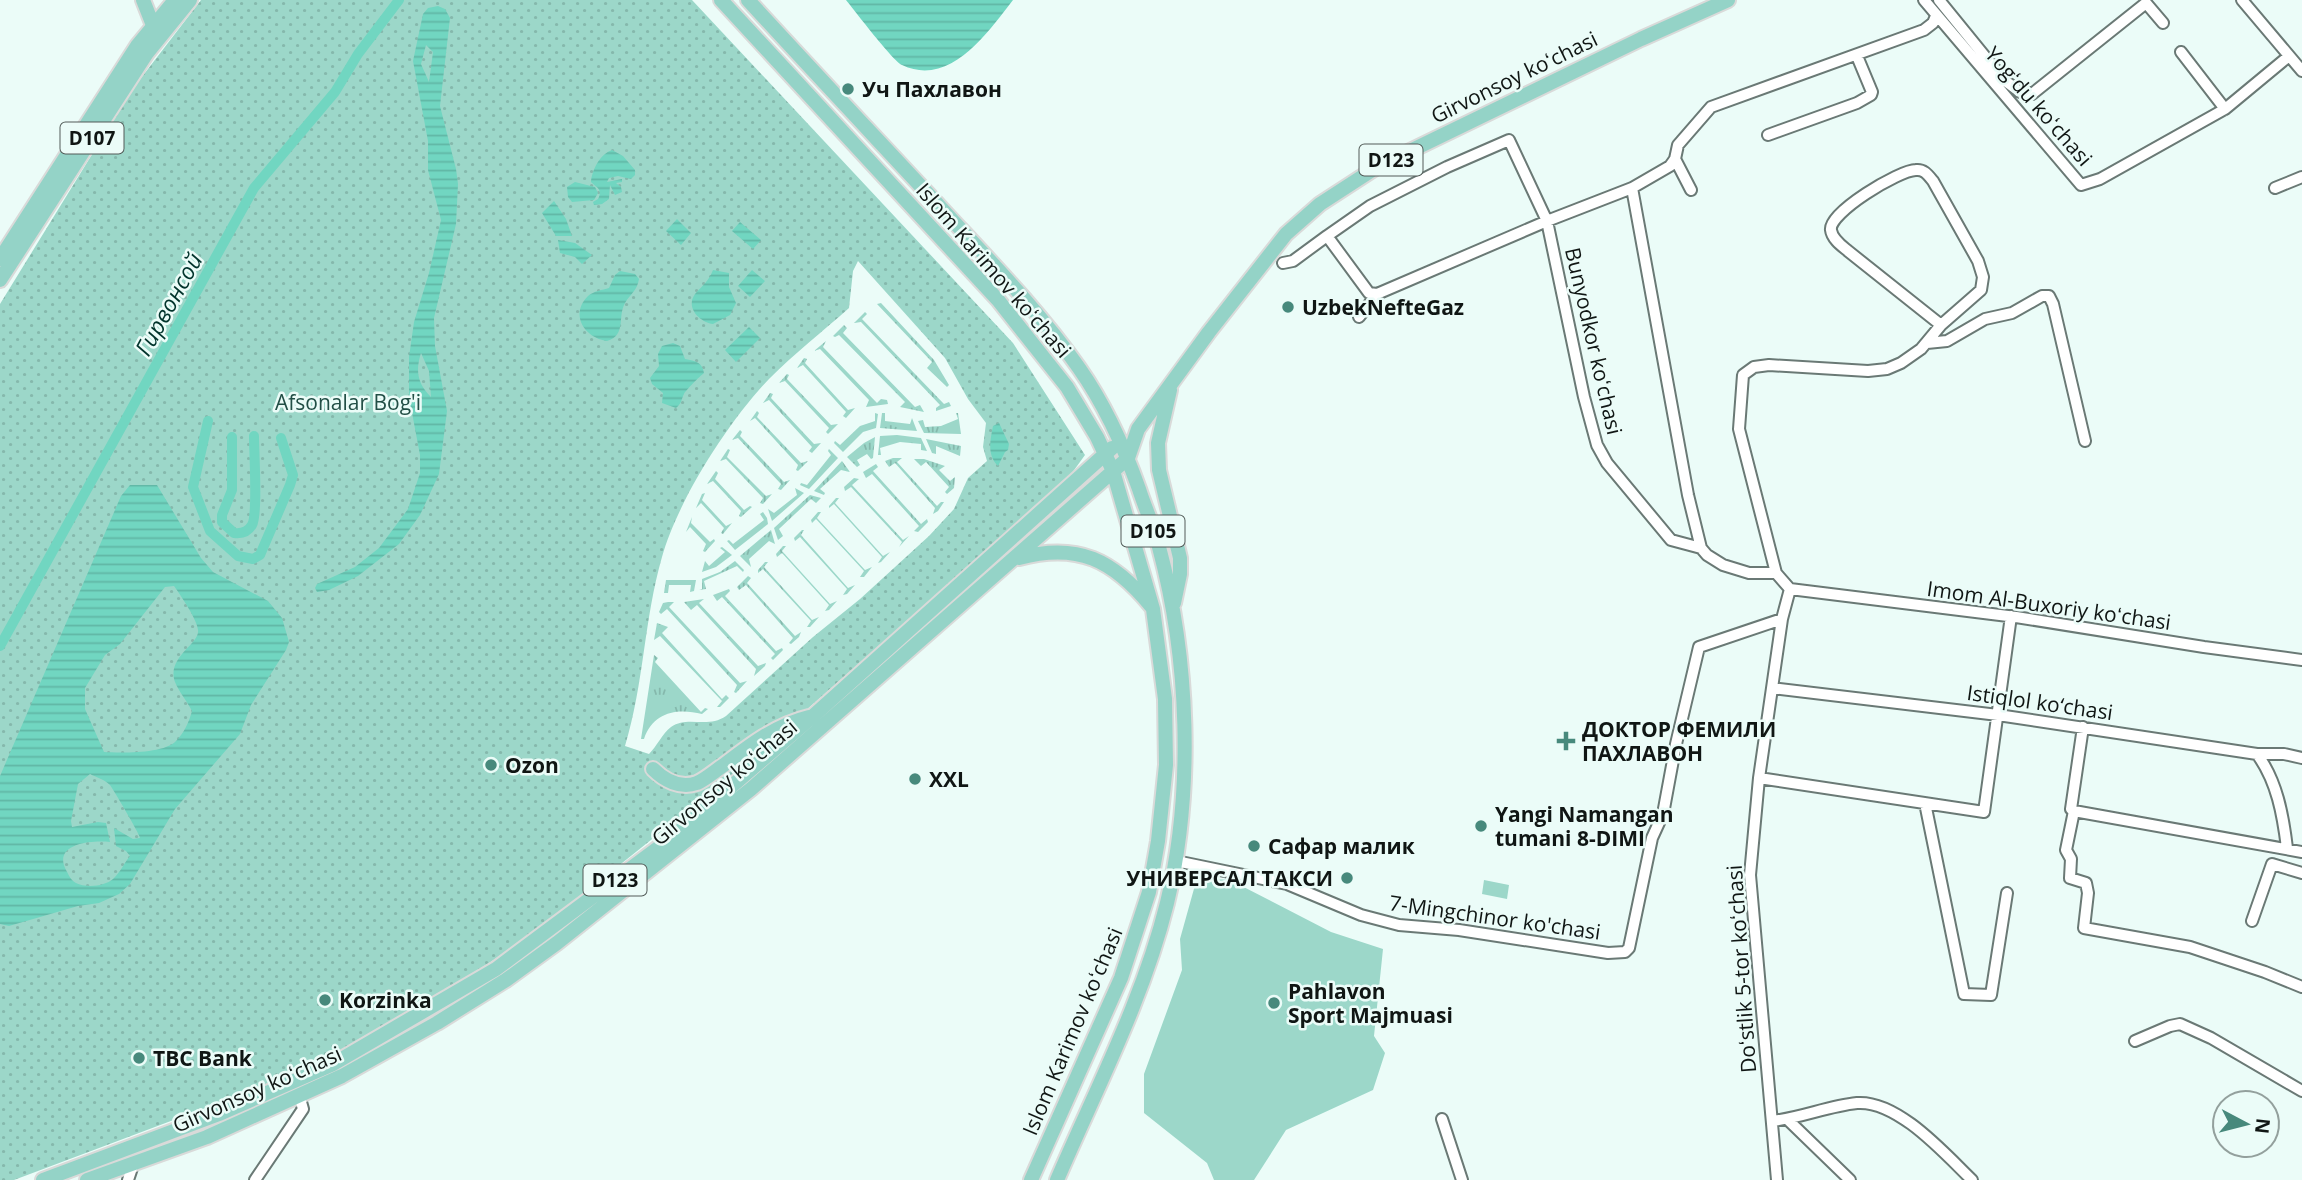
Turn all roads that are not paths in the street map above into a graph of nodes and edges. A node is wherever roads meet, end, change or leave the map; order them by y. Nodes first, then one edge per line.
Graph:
1 (143, 0) edge
2 (175, 0) edge
3 (190, 0) edge
4 (721, 0) edge
5 (748, 0) edge
6 (1728, 0) edge
7 (1924, 0) edge
8 (1939, 0) edge
9 (2242, 0) edge
10 (1936, 16) junction
11 (2164, 23) dead end
12 (155, 32) junction
13 (2181, 52) dead end
14 (1857, 56) junction
15 (2289, 56) junction
16 (2302, 71) edge
17 (2225, 109) junction
18 (1768, 135) dead end
19 (1675, 159) junction
20 (2302, 177) edge
21 (1632, 188) junction
22 (2275, 188) dead end
23 (1691, 190) dead end
24 (1547, 221) junction
25 (1327, 236) junction
26 (0, 259) edge
27 (1283, 263) dead end
28 (0, 280) edge
29 (1377, 294) junction
30 (1359, 317) dead end
31 (1941, 326) junction
32 (1927, 343) junction
33 (1172, 382) junction
34 (1139, 429) junction
35 (1120, 441) junction
36 (2085, 441) dead end
37 (1106, 455) junction
38 (1128, 458) junction
39 (1113, 471) junction
40 (1702, 548) junction
41 (1015, 559) junction
42 (1776, 573) junction
43 (1790, 589) junction
44 (1173, 608) junction
45 (1153, 609) junction
46 (2011, 617) junction
47 (1782, 619) junction
48 (2302, 660) edge
49 (1772, 688) junction
50 (1998, 715) junction
51 (813, 716) junction
52 (2083, 727) junction
53 (2257, 754) junction
54 (2302, 758) edge
55 (653, 769) dead end
56 (1759, 778) junction
57 (1925, 803) junction
58 (2074, 811) junction
59 (2287, 848) junction
60 (2302, 852) edge
61 (1176, 861) junction
62 (2302, 873) edge
63 (2007, 893) dead end
64 (583, 914) junction
65 (2252, 921) dead end
66 (544, 934) junction
67 (557, 943) junction
68 (2302, 987) edge
69 (2135, 1041) dead end
70 (2302, 1091) edge
71 (299, 1095) junction
72 (1066, 1101) junction
73 (1087, 1110) junction
74 (1442, 1119) dead end
75 (1787, 1119) junction
76 (1772, 1121) junction
77 (134, 1162) junction
78 (43, 1180) edge
79 (87, 1180) edge
80 (128, 1180) edge
81 (255, 1180) edge
82 (1031, 1180) edge
83 (1057, 1180) edge
84 (1462, 1180) edge
85 (1777, 1180) edge
86 (1850, 1180) edge
87 (1972, 1180) edge

1 - 12 main road
2 - 12 main road, D107
3 - 12 main road, D107
4 - 37 main road, Islom Karimov koʻchasi / D105
5 - 35 main road, Islom Karimov koʻchasi / D105
6 - 33 main road, Girvonsoy koʻchasi / D123
7 - 10 street, Yogʻdu koʻchasi
8 - 11 street, Yogʻdu koʻchasi
9 - 15 street
10 - 14 street
10 - 17 street, Yogʻdu koʻchasi
12 - 26 main road, D107
12 - 28 main road, D107
13 - 17 street
14 - 18 street
14 - 19 street
15 - 16 street
15 - 17 street
19 - 21 street
19 - 23 street
20 - 22 street
21 - 24 street
21 - 40 street
24 - 25 street, Bunyodkor koʻchasi
24 - 29 street
24 - 40 street, Bunyodkor koʻchasi
25 - 27 street, Bunyodkor koʻchasi
25 - 29 street
29 - 30 street
31 - 31 street
31 - 32 street
32 - 36 street
32 - 42 street
33 - 34 main road, Girvonsoy koʻchasi / D123
33 - 44 main road
34 - 35 main road, Girvonsoy koʻchasi / D123
34 - 38 main road, Girvonsoy koʻchasi / D123
35 - 37 main road, D123
35 - 38 main road, Islom Karimov koʻchasi / D105
37 - 39 main road, Islom Karimov koʻchasi / D105
37 - 51 main road, Girvonsoy koʻchasi / D123
38 - 39 main road, Girvonsoy koʻchasi / D123
38 - 44 main road, Islom Karimov koʻchasi / D105
39 - 41 main road, Girvonsoy koʻchasi / D123
39 - 45 main road, Islom Karimov koʻchasi / D105
40 - 42 street, Bunyodkor koʻchasi
41 - 45 main road
41 - 64 main road, Girvonsoy koʻchasi / D123
42 - 43 street
43 - 46 street, Imom Al-Buxoriy koʻchasi
43 - 47 street, Doʻstlik 5-tor koʻchasi
44 - 61 main road, Islom Karimov koʻchasi / D105
45 - 72 main road, Islom Karimov koʻchasi / D105
46 - 48 street, Imom Al-Buxoriy koʻchasi
46 - 50 street
47 - 49 street, Doʻstlik 5-tor koʻchasi
47 - 61 street, 7-Mingchinor ko'chasi
49 - 50 street, Istiqlol ko‘chasi
49 - 56 street, Doʻstlik 5-tor koʻchasi
50 - 52 street, Istiqlol ko‘chasi
50 - 57 street
51 - 55 main road
51 - 64 main road, Girvonsoy koʻchasi / D123
52 - 53 street, Istiqlol ko‘chasi
52 - 58 street
53 - 54 street, Istiqlol ko‘chasi
53 - 59 street
56 - 57 street
56 - 76 street, Doʻstlik 5-tor koʻchasi
57 - 63 street
58 - 59 street
58 - 68 street
59 - 60 street
61 - 73 main road, Islom Karimov koʻchasi / D105
62 - 65 street
64 - 66 main road, Girvonsoy koʻchasi / D123
64 - 67 main road, Girvonsoy koʻchasi / D123
66 - 67 main road
66 - 78 main road, Girvonsoy koʻchasi / D123
67 - 71 main road, Girvonsoy koʻchasi / D123
69 - 70 street
71 - 77 main road, Girvonsoy koʻchasi / D123
71 - 81 street
72 - 73 main road
72 - 82 main road, Islom Karimov koʻchasi / D105
73 - 83 main road, Islom Karimov koʻchasi / D105
74 - 84 street
75 - 76 street
75 - 86 street
75 - 87 street
76 - 85 street, Doʻstlik 5-tor koʻchasi
77 - 79 main road, Girvonsoy koʻchasi / D123
77 - 80 street

